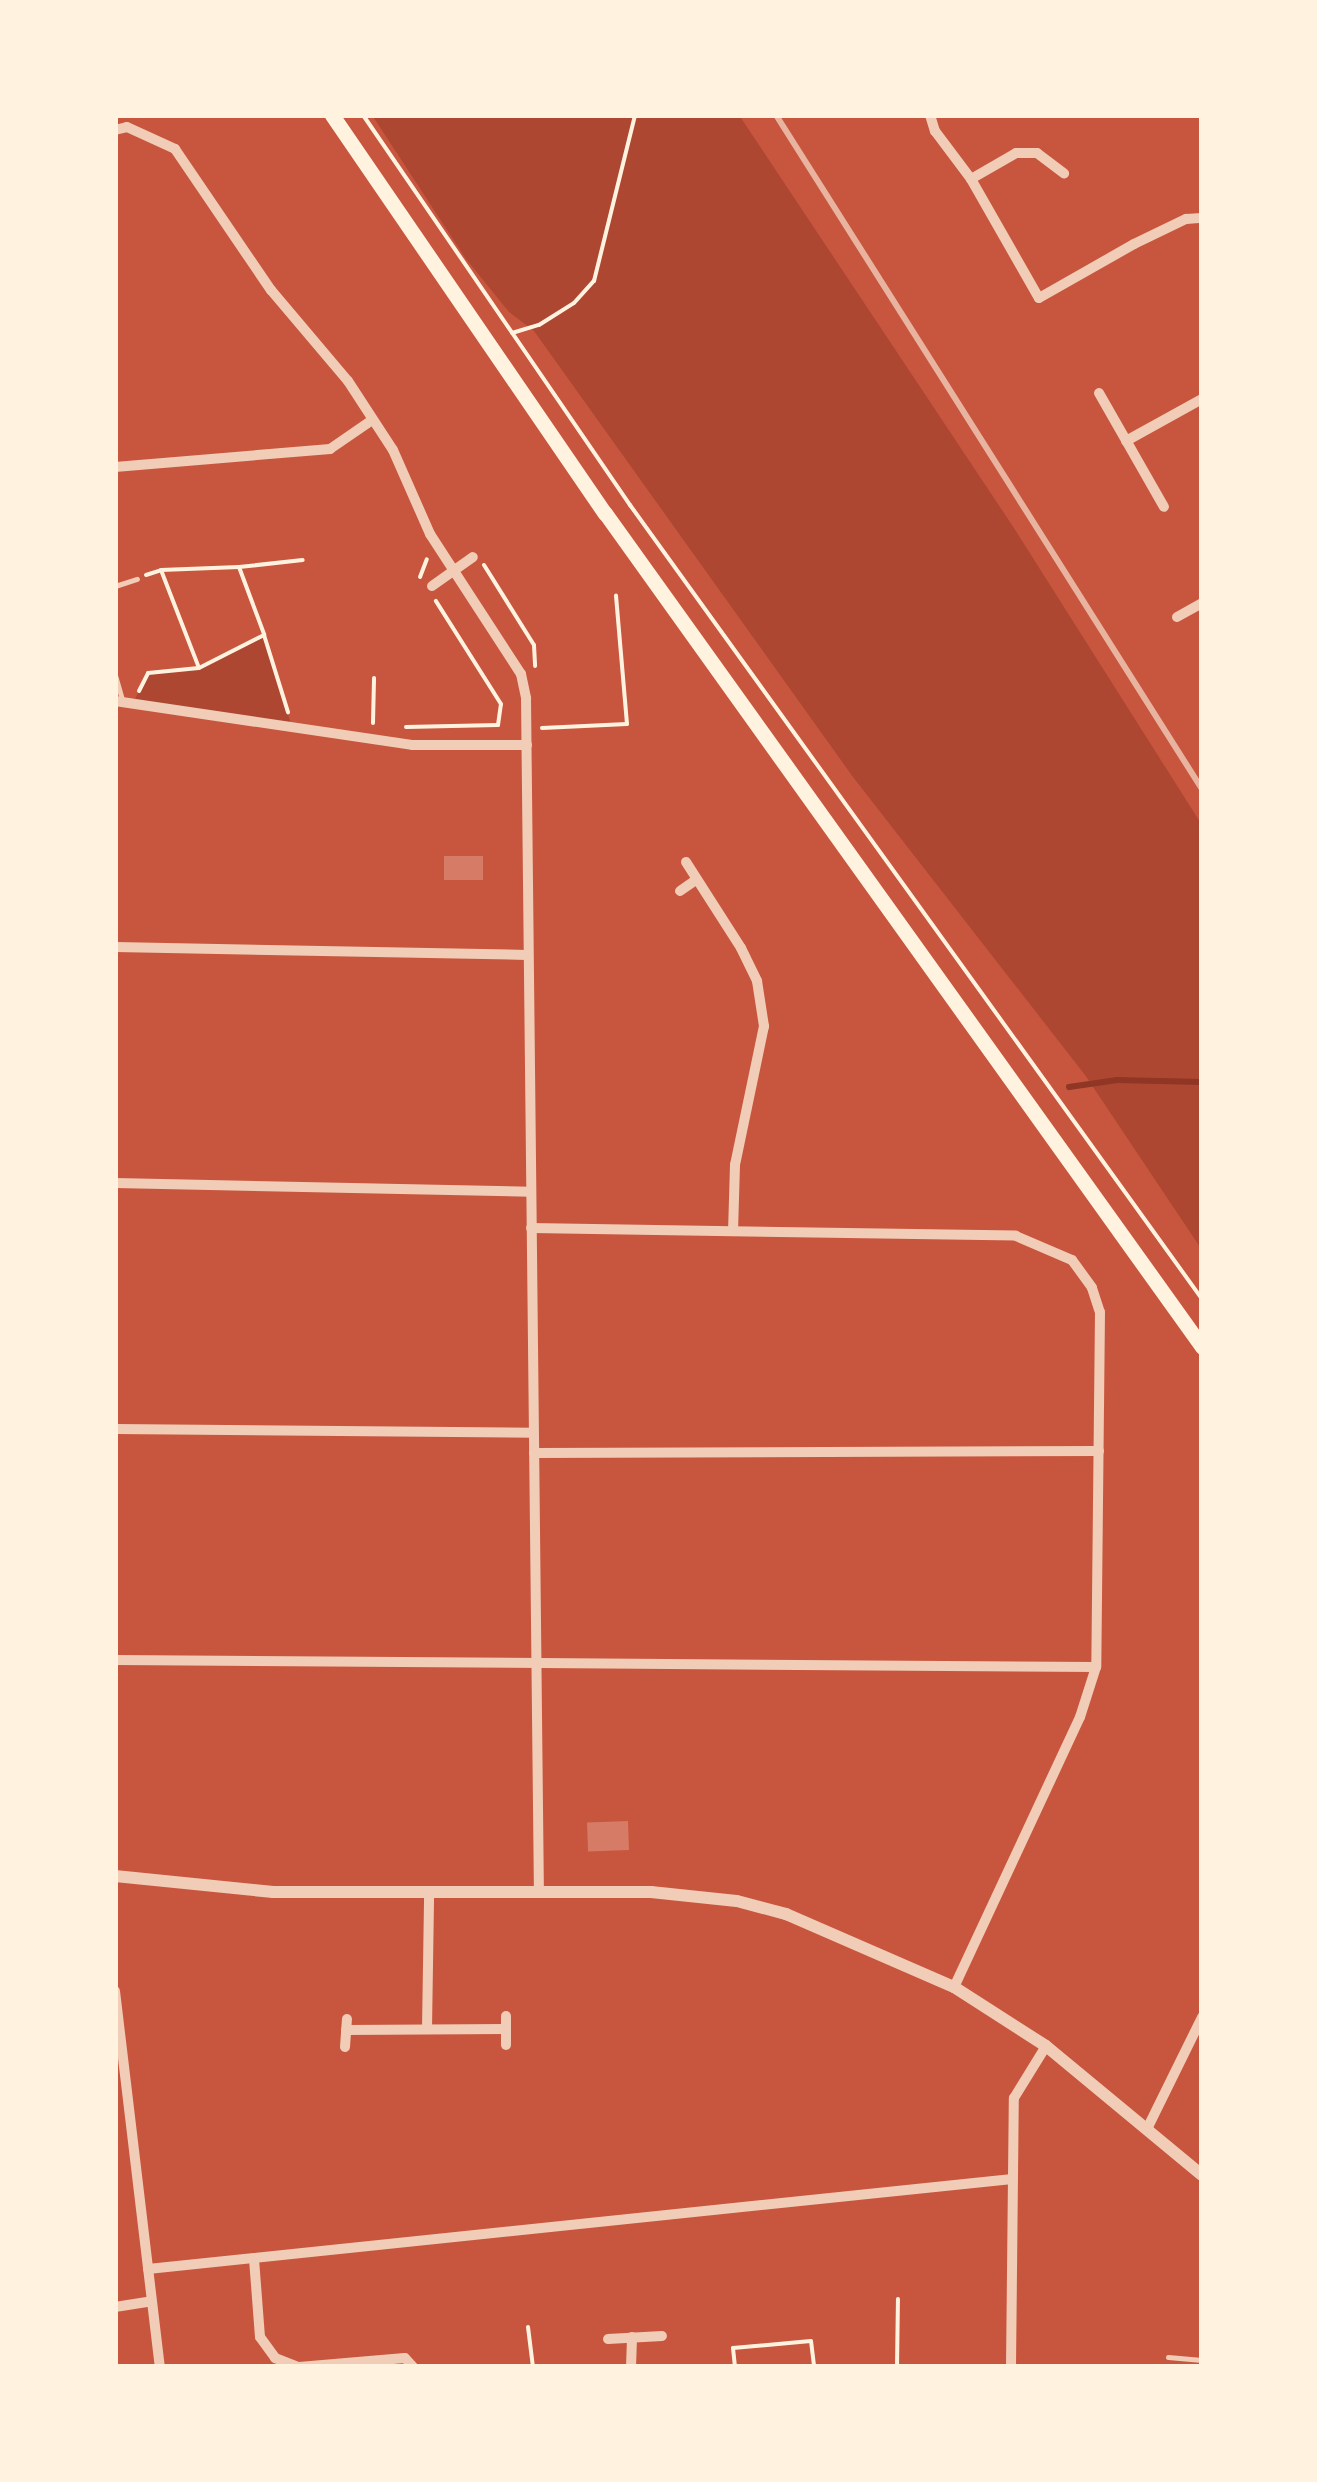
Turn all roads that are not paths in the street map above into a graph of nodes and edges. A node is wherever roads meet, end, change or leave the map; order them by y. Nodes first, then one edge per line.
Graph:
1 (332, 115) edge
2 (930, 115) edge
3 (124, 124) edge
4 (1064, 173) dead end
5 (972, 178) junction
6 (1202, 218) edge
7 (1099, 393) dead end
8 (1202, 400) edge
9 (372, 420) junction
10 (1126, 441) junction
11 (115, 467) edge
12 (1164, 507) dead end
13 (477, 559) road end
14 (453, 571) junction
15 (137, 579) road end
16 (115, 586) edge
17 (432, 586) dead end
18 (1202, 603) edge
19 (1177, 617) dead end
20 (115, 675) edge
21 (124, 701) edge
22 (527, 745) junction
23 (686, 862) dead end
24 (696, 880) junction
25 (680, 891) dead end
26 (115, 947) edge
27 (526, 955) junction
28 (115, 1183) edge
29 (530, 1192) junction
30 (531, 1228) junction
31 (734, 1231) junction
32 (1202, 1347) edge
33 (115, 1429) edge
34 (533, 1433) junction
35 (1099, 1451) junction
36 (534, 1453) junction
37 (115, 1660) edge
38 (536, 1666) junction
39 (1096, 1667) junction
40 (115, 1876) edge
41 (539, 1892) junction
42 (429, 1894) junction
43 (954, 1987) junction
44 (115, 1990) edge
45 (506, 2016) dead end
46 (1202, 2017) edge
47 (506, 2028) junction
48 (427, 2029) junction
49 (506, 2044) dead end
50 (1046, 2046) junction
51 (345, 2047) dead end
52 (1147, 2129) junction
53 (1202, 2174) edge
54 (1012, 2178) junction
55 (254, 2259) junction
56 (148, 2269) junction
57 (152, 2301) junction
58 (115, 2307) edge
59 (662, 2336) dead end
60 (632, 2337) junction
61 (608, 2339) dead end
62 (1168, 2357) dead end
63 (1202, 2360) edge
64 (160, 2367) edge
65 (414, 2367) edge
66 (631, 2367) edge
67 (1010, 2367) edge

1 - 32 main road
2 - 5 street
3 - 9 street
4 - 5 street
5 - 6 street
7 - 10 street
8 - 10 street
9 - 11 street
9 - 14 street
10 - 12 street
13 - 14 street
14 - 17 street
14 - 22 street
15 - 16 lane
18 - 19 street
20 - 21 lane
21 - 22 street
22 - 27 street
23 - 24 street
24 - 25 street
24 - 31 street
26 - 27 street
27 - 29 street
28 - 29 street
29 - 30 street
30 - 31 street
30 - 34 street
31 - 35 street
33 - 34 street
34 - 36 street
35 - 36 street
35 - 39 street
36 - 38 street
37 - 38 street
38 - 39 street
38 - 41 street
39 - 43 street
40 - 42 street
41 - 42 street
41 - 43 street
42 - 48 street
43 - 50 street
44 - 56 street
45 - 47 street
46 - 52 street
47 - 48 street
47 - 49 street
48 - 51 street
50 - 52 street
50 - 54 street
52 - 53 street
54 - 55 street
54 - 67 street
55 - 56 street
55 - 65 street
56 - 57 street
57 - 58 street
57 - 64 street
59 - 60 street
60 - 61 street
60 - 66 street
62 - 63 lane

